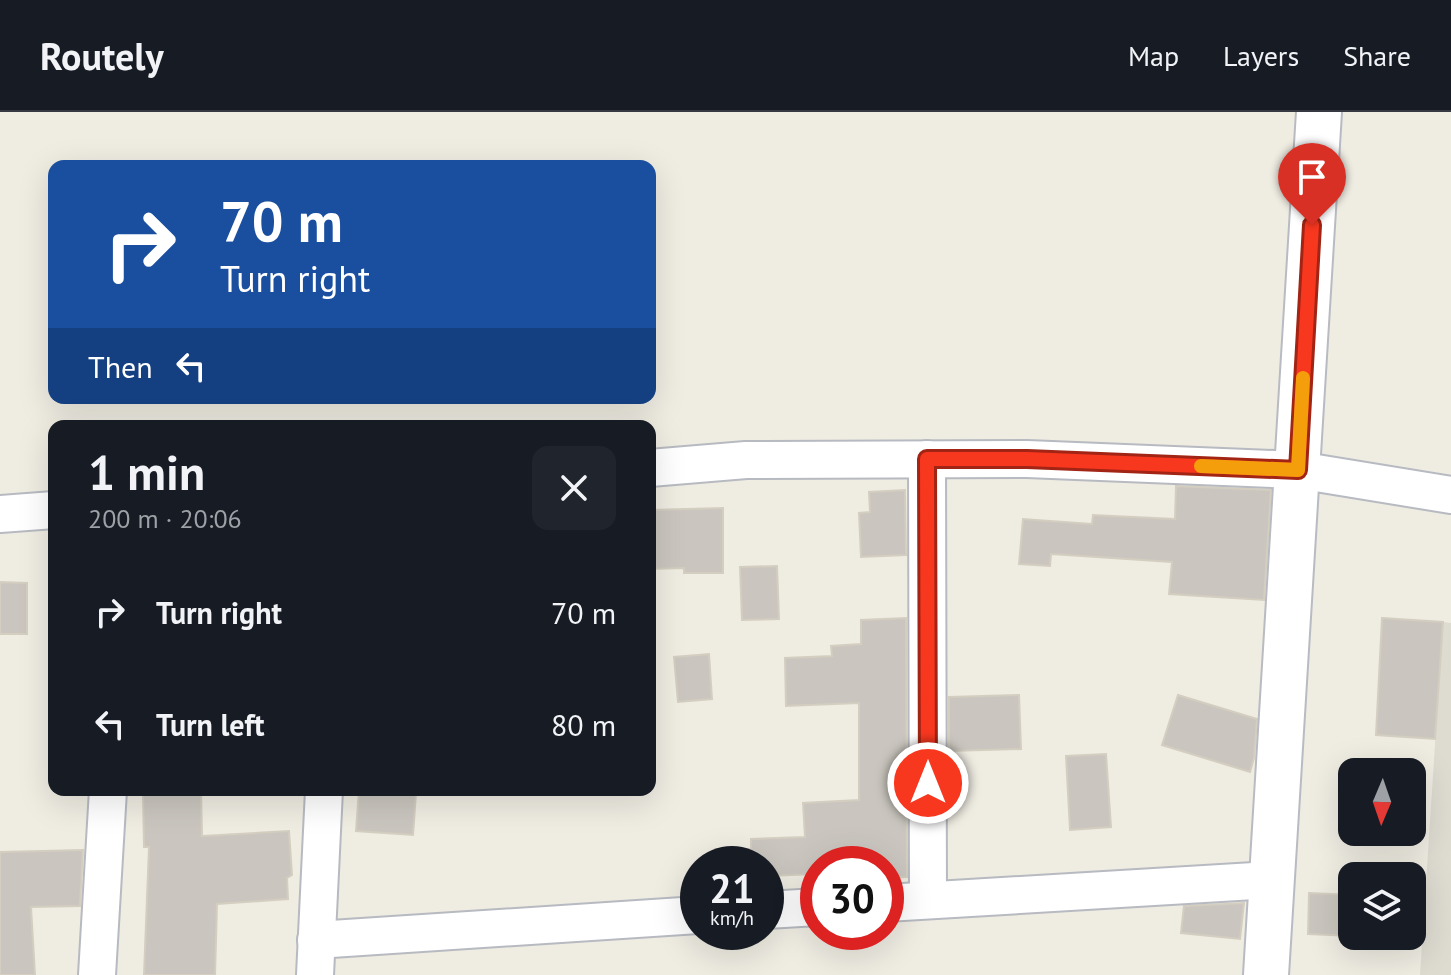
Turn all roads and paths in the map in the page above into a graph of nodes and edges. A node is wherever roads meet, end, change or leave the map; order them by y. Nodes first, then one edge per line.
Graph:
1 (1319, 112) edge
2 (927, 459) junction
3 (656, 468) edge
4 (1298, 470) junction
5 (1451, 495) edge
6 (48, 510) edge
7 (0, 514) edge
8 (108, 796) edge
9 (324, 796) edge
10 (1271, 880) junction
11 (928, 900) junction
12 (904, 902) edge
13 (680, 917) edge
14 (316, 958) edge
15 (97, 975) edge
16 (1266, 975) edge

1 - 4 street
2 - 3 street
2 - 4 street
2 - 11 street
4 - 5 street
4 - 10 street
6 - 7 street
8 - 15 street
9 - 14 street
10 - 11 street
10 - 16 street
11 - 12 street
13 - 14 street

